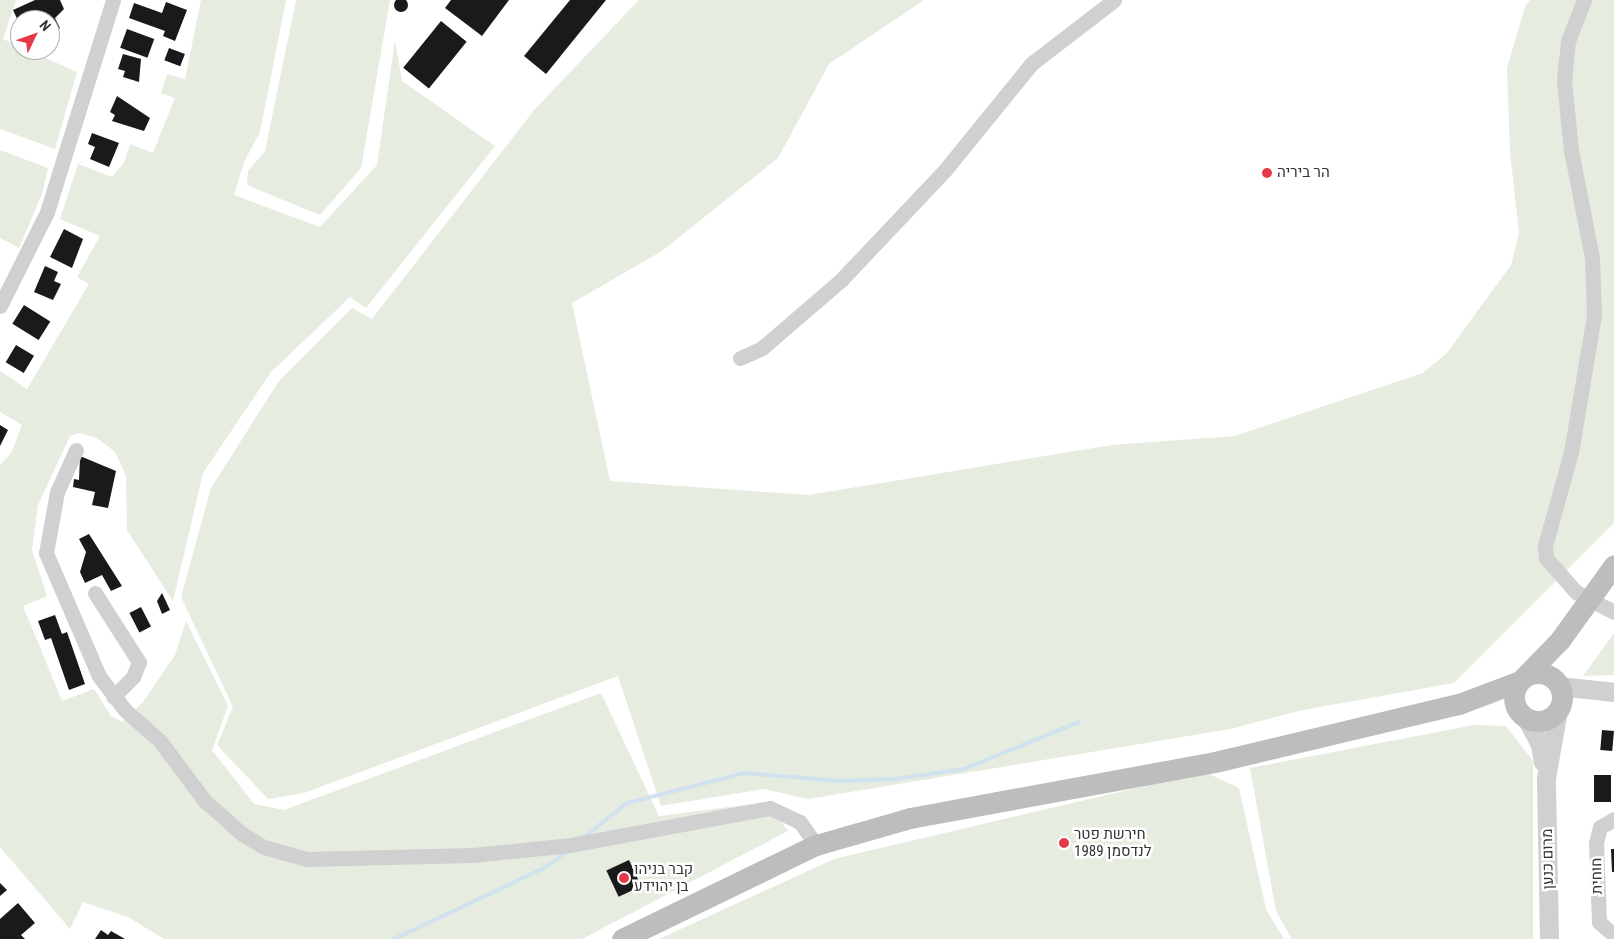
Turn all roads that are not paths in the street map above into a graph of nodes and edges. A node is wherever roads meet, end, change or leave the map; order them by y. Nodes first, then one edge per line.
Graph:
1 (113, 0) edge
2 (1114, 0) edge
3 (1584, 0) edge
4 (0, 306) edge
5 (740, 358) dead end
6 (76, 450) dead end
7 (1614, 565) edge
8 (95, 593) dead end
9 (1588, 601) junction
10 (1614, 612) edge
11 (1568, 630) junction
12 (1522, 679) junction
13 (1606, 692) edge
14 (1558, 696) junction
15 (113, 697) junction
16 (1459, 704) junction
17 (1521, 714) junction
18 (1546, 778) junction
19 (1614, 819) edge
20 (816, 845) junction
21 (1614, 935) edge
22 (622, 939) edge
23 (1549, 939) edge

1 - 4 street
2 - 5 street
3 - 9 street
6 - 15 street
7 - 9 main road
8 - 15 street
9 - 10 street
9 - 11 main road
11 - 12 main road
11 - 14 main road
12 - 14 main road
12 - 16 main road
12 - 17 main road
13 - 14 street
14 - 17 main road
14 - 18 street, מרום כנען
15 - 20 street
16 - 17 main road
16 - 20 main road
17 - 18 street, מרום כנען
18 - 23 street, מרום כנען
19 - 21 street, חוחית
20 - 22 main road

